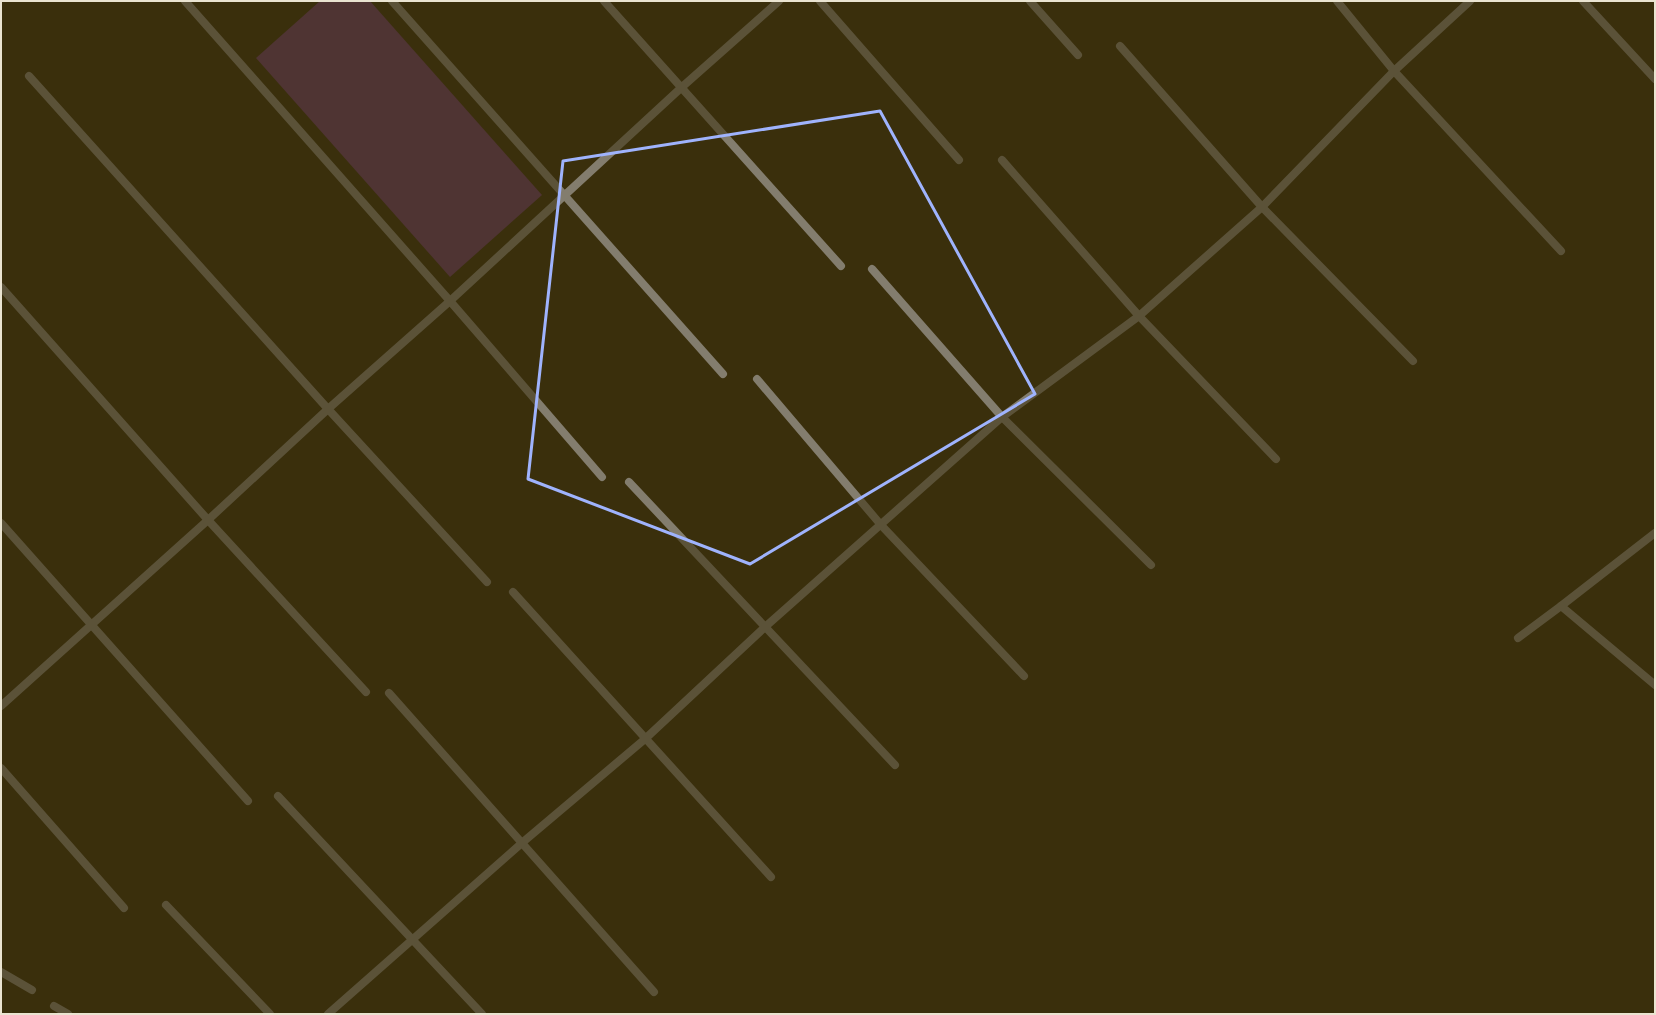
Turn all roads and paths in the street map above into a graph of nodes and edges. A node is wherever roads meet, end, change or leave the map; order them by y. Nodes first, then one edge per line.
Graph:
1 (185, 1) edge
2 (392, 1) edge
3 (604, 1) edge
4 (779, 1) edge
5 (820, 1) edge
6 (1030, 1) edge
7 (1337, 1) edge
8 (1470, 1) edge
9 (1583, 1) edge
10 (1120, 46) dead end
11 (1078, 55) dead end
12 (1394, 71) junction
13 (29, 76) dead end
14 (1655, 79) edge
15 (682, 87) junction
16 (959, 160) dead end
17 (1002, 160) dead end
18 (565, 195) junction
19 (1262, 207) junction
20 (1561, 251) dead end
21 (842, 266) dead end
22 (872, 269) dead end
23 (1, 287) edge
24 (450, 301) junction
25 (1139, 316) junction
26 (1413, 361) dead end
27 (723, 374) dead end
28 (757, 379) dead end
29 (328, 409) junction
30 (1002, 417) junction
31 (1276, 459) dead end
32 (602, 477) dead end
33 (629, 482) dead end
34 (208, 520) junction
35 (1, 524) edge
36 (880, 525) junction
37 (1655, 533) edge
38 (1151, 565) dead end
39 (487, 582) dead end
40 (513, 592) dead end
41 (1561, 606) junction
42 (91, 625) junction
43 (766, 627) junction
44 (1518, 638) dead end
45 (1024, 676) dead end
46 (1655, 685) edge
47 (366, 692) dead end
48 (389, 693) dead end
49 (1, 706) edge
50 (645, 738) junction
51 (895, 765) dead end
52 (1, 768) edge
53 (278, 796) dead end
54 (248, 801) dead end
55 (523, 842) junction
56 (771, 877) dead end
57 (166, 905) dead end
58 (124, 908) dead end
59 (413, 939) junction
60 (1, 972) edge
61 (32, 990) dead end
62 (654, 992) dead end
63 (54, 1006) dead end
64 (68, 1014) edge
65 (270, 1014) edge
66 (328, 1014) edge
67 (482, 1014) edge

1 - 24 street
2 - 18 street
3 - 15 street
4 - 15 street
5 - 16 street
6 - 11 street
7 - 12 street
8 - 12 street
9 - 14 street
10 - 19 street
12 - 19 street
12 - 20 street
13 - 29 street
15 - 18 street
15 - 21 street
17 - 25 street
18 - 24 street
18 - 27 street
19 - 25 street
19 - 26 street
22 - 30 street
23 - 34 street
24 - 29 street
24 - 32 street
25 - 30 street
25 - 31 street
28 - 36 street
29 - 34 street
29 - 39 street
30 - 36 street
30 - 38 street
33 - 43 street
34 - 42 street
34 - 47 street
35 - 42 street
36 - 43 street
36 - 45 street
37 - 41 street
40 - 50 street
41 - 44 street
41 - 46 street
42 - 49 street
42 - 54 street
43 - 50 street
43 - 51 street
48 - 55 street
50 - 55 street
50 - 56 street
52 - 58 street
53 - 59 street
55 - 59 street
55 - 62 street
57 - 65 street
59 - 66 street
59 - 67 street
60 - 61 street
63 - 64 street

